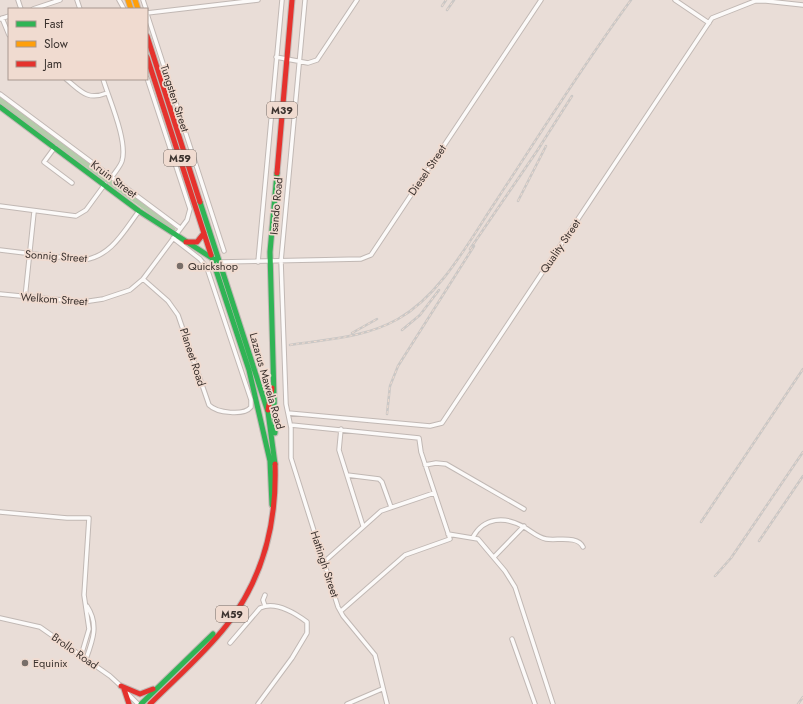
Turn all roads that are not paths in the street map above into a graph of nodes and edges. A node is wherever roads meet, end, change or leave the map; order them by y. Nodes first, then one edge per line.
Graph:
1 (60, 0) edge
2 (258, 0) edge
3 (282, 0) edge
4 (292, 0) edge
5 (305, 0) edge
6 (357, 0) edge
7 (541, 0) edge
8 (675, 0) edge
9 (803, 5) edge
10 (35, 8) edge
11 (148, 13) edge
12 (148, 16) edge
13 (1, 19) edge
14 (709, 23) junction
15 (8, 33) edge
16 (148, 39) edge
17 (276, 57) junction
18 (287, 58) junction
19 (148, 60) edge
20 (300, 60) junction
21 (67, 80) edge
22 (102, 80) edge
23 (148, 80) edge
24 (107, 93) junction
25 (0, 94) edge
26 (0, 107) edge
27 (55, 147) junction
28 (112, 177) junction
29 (72, 183) dead end
30 (105, 184) junction
31 (0, 206) edge
32 (139, 211) junction
33 (34, 212) junction
34 (180, 228) junction
35 (204, 234) junction
36 (174, 236) junction
37 (186, 242) junction
38 (0, 250) edge
39 (224, 251) dead end
40 (29, 255) junction
41 (213, 259) junction
42 (270, 261) junction
43 (281, 261) junction
44 (220, 262) junction
45 (258, 262) junction
46 (143, 279) junction
47 (0, 294) edge
48 (25, 298) junction
49 (273, 382) junction
50 (268, 412) junction
51 (288, 413) junction
52 (291, 425) junction
53 (341, 429) junction
54 (267, 444) junction
55 (275, 452) junction
56 (425, 465) junction
57 (347, 475) junction
58 (434, 493) junction
59 (391, 507) junction
60 (524, 509) dead end
61 (0, 512) edge
62 (363, 526) junction
63 (524, 526) junction
64 (448, 534) junction
65 (473, 537) junction
66 (583, 547) dead end
67 (494, 557) junction
68 (324, 562) junction
69 (265, 595) dead end
70 (86, 606) junction
71 (264, 606) junction
72 (340, 612) junction
73 (0, 618) edge
74 (512, 639) dead end
75 (230, 643) dead end
76 (81, 656) junction
77 (86, 659) junction
78 (162, 683) junction
79 (123, 688) junction
80 (382, 689) junction
81 (128, 704) edge
82 (140, 704) edge
83 (150, 704) edge
84 (258, 704) edge
85 (348, 704) edge
86 (386, 704) edge
87 (535, 704) edge
88 (553, 704) edge

1 - 10 street
2 - 11 street
3 - 17 street, Isando Road
4 - 18 main road, Isando Road / M39
5 - 20 street, Isando Road
6 - 20 street
7 - 43 street, Diesel Street
8 - 14 street
9 - 14 street, Quality Street
12 - 39 street, Tungsten Street
13 - 15 street
14 - 51 street, Quality Street
16 - 44 main road, Lazarus Mawela Road / M59
17 - 18 street
17 - 45 street, Isando Road
18 - 20 street
18 - 42 main road, Isando Road / M39
19 - 35 main road, Lazarus Mawela Road / M59
20 - 43 street, Isando Road
21 - 24 street
22 - 24 street
23 - 34 street, Welkom Street
24 - 28 street
25 - 28 street, Kruin Street
26 - 27 main road, Kruin Street
27 - 29 street
27 - 30 main road, Kruin Street
28 - 34 street, Kruin Street
30 - 32 main road, Kruin Street
30 - 33 street
31 - 33 street
32 - 36 main road, Kruin Street
32 - 40 street, Sonnig Street
33 - 40 street
34 - 36 street, Welkom Street
35 - 37 main road
35 - 41 main road, Lazarus Mawela Road / M59
36 - 37 main road, Kruin Street
36 - 46 street, Welkom Street
36 - 46 street, Planeet Road
37 - 41 main road, Kruin Street
38 - 40 street, Sonnig Street
40 - 48 street
41 - 44 main road, Kruin Street
41 - 54 main road, Lazarus Mawela Road / M59
42 - 43 street, Diesel Street
42 - 45 street
42 - 49 main road, Isando Road / M39
43 - 51 street, Isando Road
44 - 45 street
44 - 50 main road, Lazarus Mawela Road / M59
46 - 48 street, Welkom Street
47 - 48 street, Welkom Street
49 - 50 main road, Isando Road / M39
49 - 55 main road, Isando Road / M39
50 - 54 main road, M39
50 - 55 main road, Lazarus Mawela Road / M59
51 - 52 street, Hattingh Street
52 - 53 street
52 - 68 street, Hattingh Street
53 - 56 street
53 - 57 street
54 - 78 main road, Lazarus Mawela Road / M59
55 - 83 main road, Lazarus Mawela Road / M59
56 - 58 street
56 - 60 street
57 - 59 street
57 - 62 street
58 - 59 street
58 - 64 street
59 - 62 street
61 - 70 street
62 - 68 street
63 - 65 street
63 - 66 street
63 - 67 street
64 - 65 street
64 - 72 street
65 - 67 street
67 - 88 street
68 - 72 street, Hattingh Street
69 - 71 street
70 - 76 street
70 - 77 street
71 - 75 street
71 - 84 street
72 - 80 street, Hattingh Street
73 - 76 street, Brollo Road
74 - 87 street
76 - 77 street, Brollo Road
77 - 79 street, Brollo Road
78 - 79 main road
78 - 82 main road, Lazarus Mawela Road / M59
79 - 81 main road
79 - 82 street, Brollo Road
80 - 85 street
80 - 86 street, Hattingh Street

